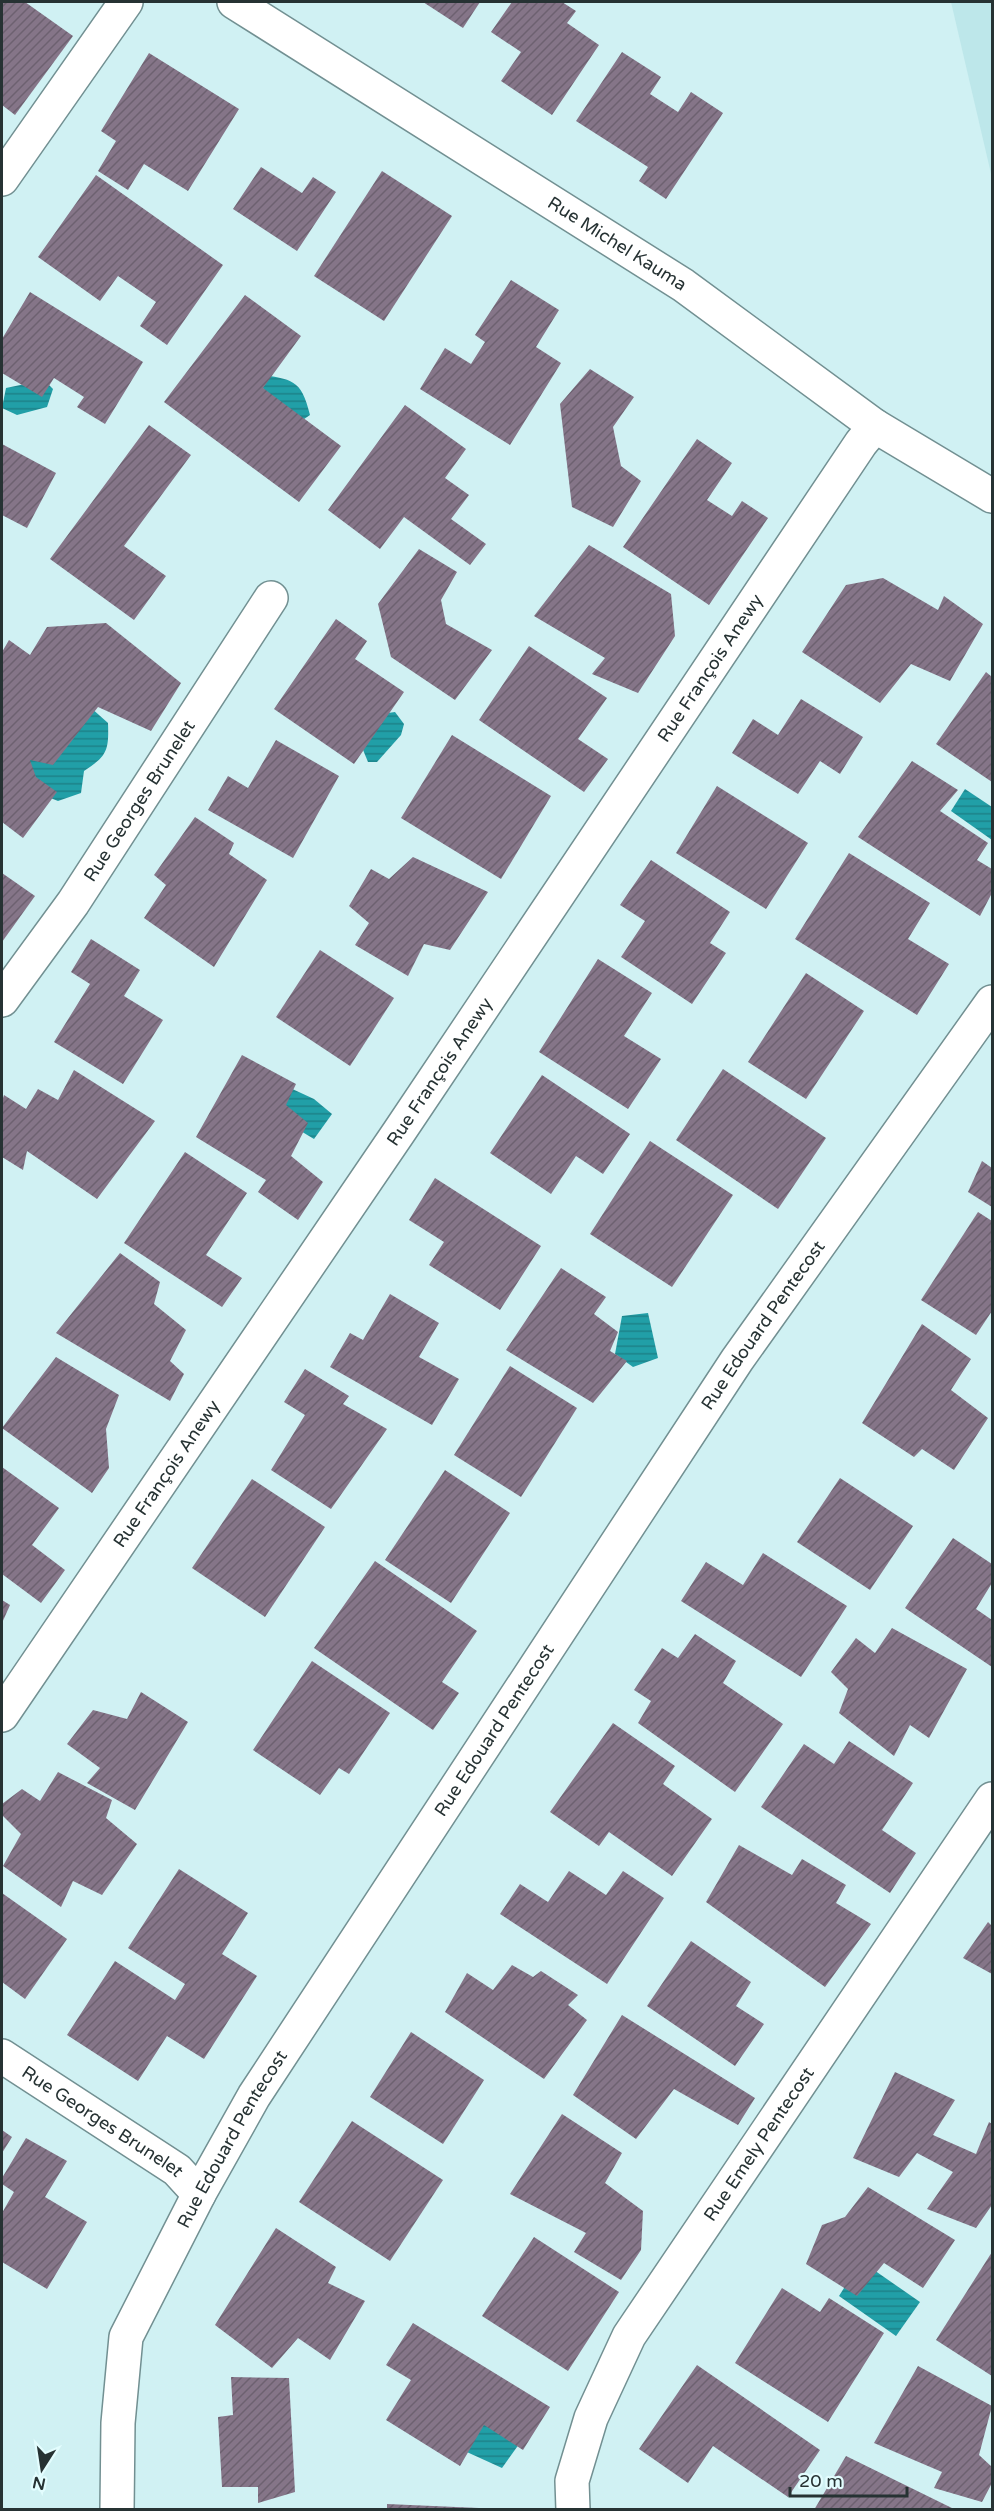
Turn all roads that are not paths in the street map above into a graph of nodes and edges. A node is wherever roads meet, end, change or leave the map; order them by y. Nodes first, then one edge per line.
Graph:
1 (126, 2) edge
2 (234, 2) edge
3 (2, 179) edge
4 (875, 426) junction
5 (993, 496) edge
6 (271, 598) dead end
7 (2, 1000) edge
8 (993, 1002) edge
9 (2, 1715) edge
10 (993, 1799) edge
11 (2, 2056) edge
12 (199, 2194) junction
13 (117, 2510) edge
14 (573, 2510) edge

1 - 3 street
2 - 4 street, Rue Michel Kauma
4 - 5 street, Rue Michel Kauma
4 - 9 street, Rue François Anewy
6 - 7 street, Rue Georges Brunelet
8 - 12 street, Rue Edouard Pentecost
10 - 14 street, Rue Emely Pentecost
11 - 12 street, Rue Georges Brunelet
12 - 13 street, Rue Edouard Pentecost

